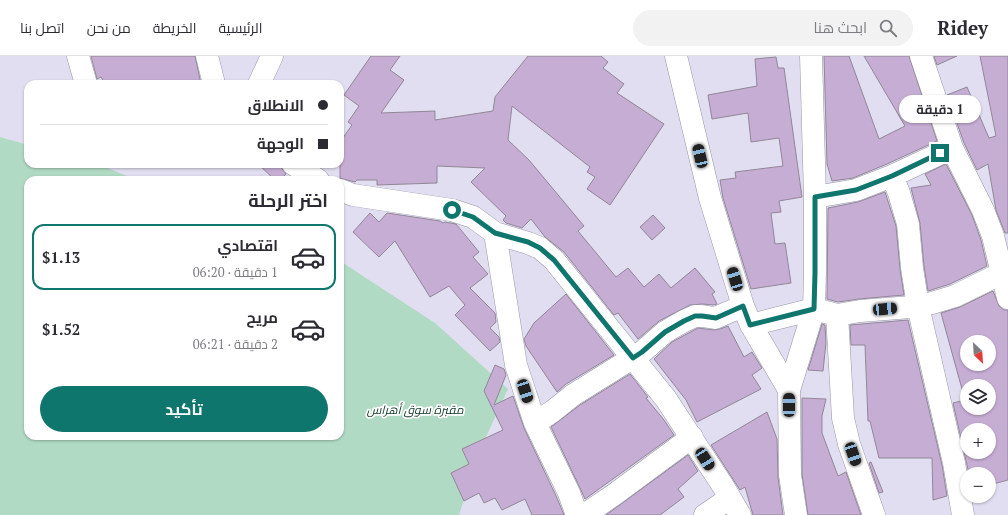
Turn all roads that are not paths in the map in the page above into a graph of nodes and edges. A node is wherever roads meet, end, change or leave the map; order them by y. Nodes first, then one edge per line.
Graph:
1 (78, 56) edge
2 (207, 56) edge
3 (272, 56) edge
4 (676, 56) edge
5 (811, 56) edge
6 (921, 56) edge
7 (85, 80) edge
8 (213, 80) edge
9 (261, 80) edge
10 (952, 148) junction
11 (299, 168) edge
12 (312, 176) edge
13 (892, 176) junction
14 (344, 192) edge
15 (815, 197) junction
16 (495, 233) junction
17 (1005, 276) edge
18 (1008, 298) edge
19 (918, 306) junction
20 (814, 309) junction
21 (747, 315) junction
22 (837, 315) junction
23 (633, 358) junction
24 (789, 390) junction
25 (535, 423) junction
26 (692, 437) junction
27 (735, 506) edge
28 (577, 515) edge
29 (584, 515) edge
30 (705, 515) edge
31 (796, 515) edge
32 (874, 515) edge
33 (963, 515) edge

1 - 7 street
2 - 8 street
3 - 9 street
4 - 21 street
5 - 15 street
6 - 10 street
10 - 13 street
10 - 17 street
11 - 12 street
13 - 15 street
13 - 19 street
14 - 16 street
15 - 20 street
16 - 23 street
16 - 25 street
17 - 18 street
17 - 19 street
19 - 22 street
19 - 33 street
20 - 21 street
20 - 22 street
20 - 24 street
21 - 23 street
21 - 24 street
22 - 32 street
23 - 25 street
23 - 26 street
24 - 31 street
25 - 28 street
26 - 27 street
26 - 29 street
27 - 30 street

